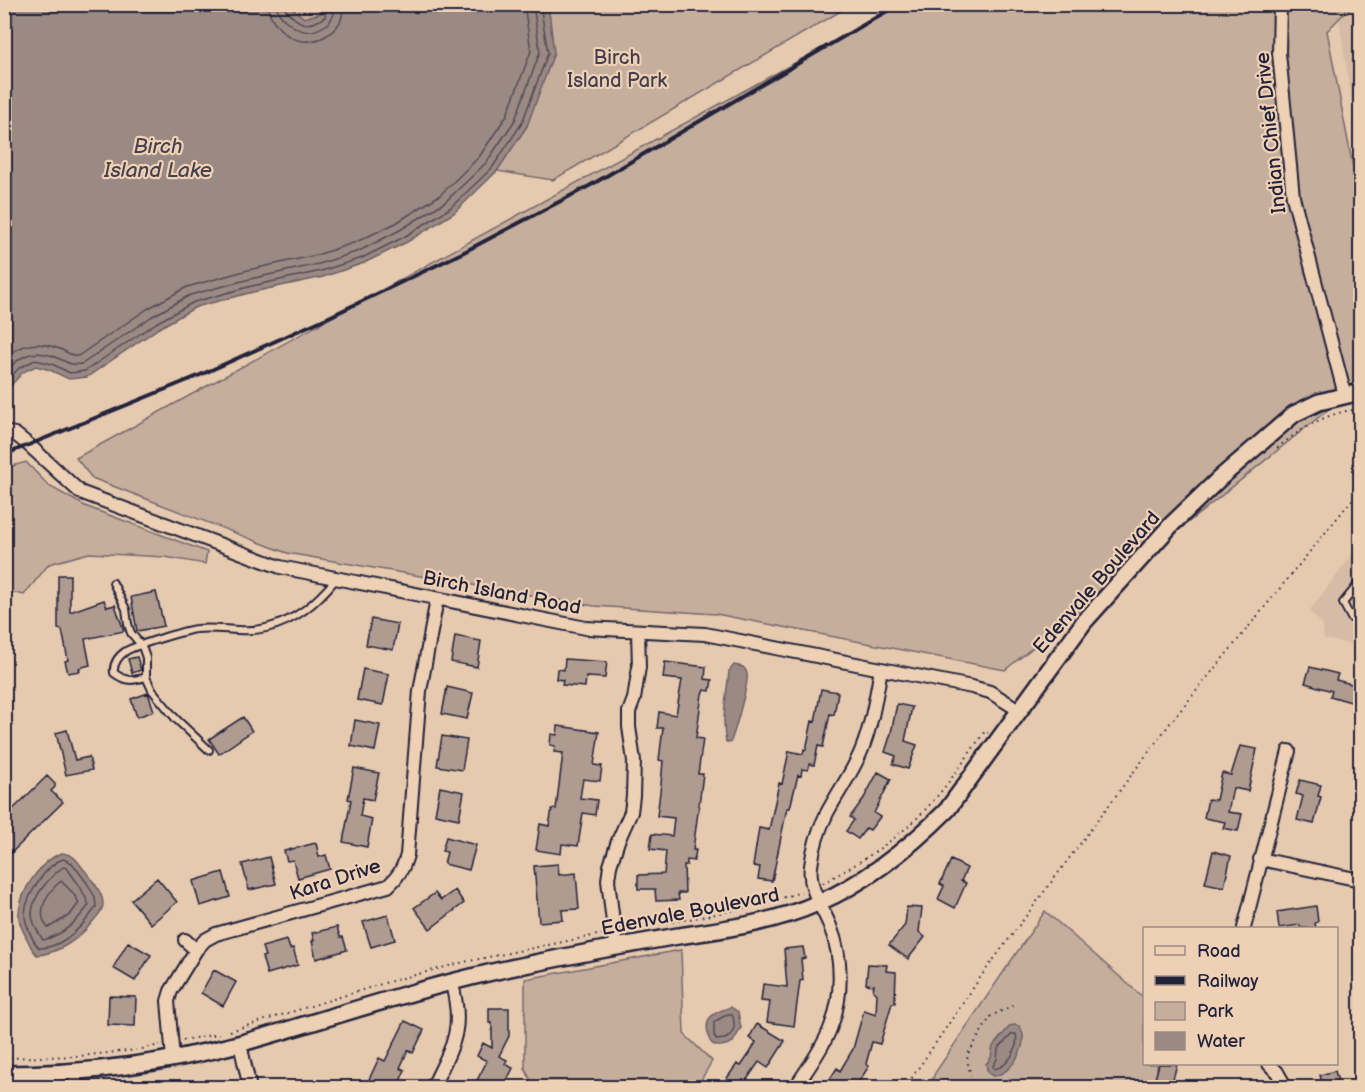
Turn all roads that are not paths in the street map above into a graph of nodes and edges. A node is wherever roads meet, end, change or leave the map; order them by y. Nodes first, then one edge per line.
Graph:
1 (1280, 4) edge
2 (1353, 394) edge
3 (4, 432) edge
4 (336, 578) junction
5 (1360, 582) edge
6 (113, 583) dead end
7 (436, 599) junction
8 (1360, 620) edge
9 (638, 631) junction
10 (142, 646) junction
11 (881, 669) junction
12 (146, 677) junction
13 (1019, 710) junction
14 (209, 750) dead end
15 (1288, 751) dead end
16 (1260, 859) junction
17 (1360, 880) edge
18 (816, 896) junction
19 (1244, 927) edge
20 (615, 939) junction
21 (186, 940) dead end
22 (196, 950) junction
23 (451, 981) junction
24 (240, 1044) junction
25 (173, 1059) junction
26 (1270, 1065) edge
27 (75, 1072) junction
28 (4, 1074) edge
29 (75, 1088) edge
30 (250, 1088) edge
31 (432, 1088) edge
32 (795, 1088) edge
33 (1286, 1088) edge

1 - 2 street, Indian Chief Drive
2 - 13 street, Edenvale Boulevard
3 - 4 street, Birch Island Road
4 - 7 street, Birch Island Road
4 - 10 lane
5 - 8 lane
6 - 10 lane
7 - 9 street, Birch Island Road
7 - 22 street, Kara Drive
9 - 11 street, Birch Island Road
9 - 20 street
10 - 12 lane
10 - 12 lane
11 - 13 street, Birch Island Road
11 - 18 street
12 - 14 lane
13 - 18 street, Edenvale Boulevard
15 - 16 street
16 - 17 street
16 - 19 street
18 - 20 street, Edenvale Boulevard
18 - 32 street
20 - 23 street, Edenvale Boulevard
21 - 22 street
22 - 25 street, Kara Drive
23 - 24 street, Edenvale Boulevard
23 - 31 street
24 - 25 street, Edenvale Boulevard
24 - 30 street
25 - 27 street, Edenvale Boulevard
26 - 33 street
27 - 28 street, Edenvale Boulevard
27 - 29 street

